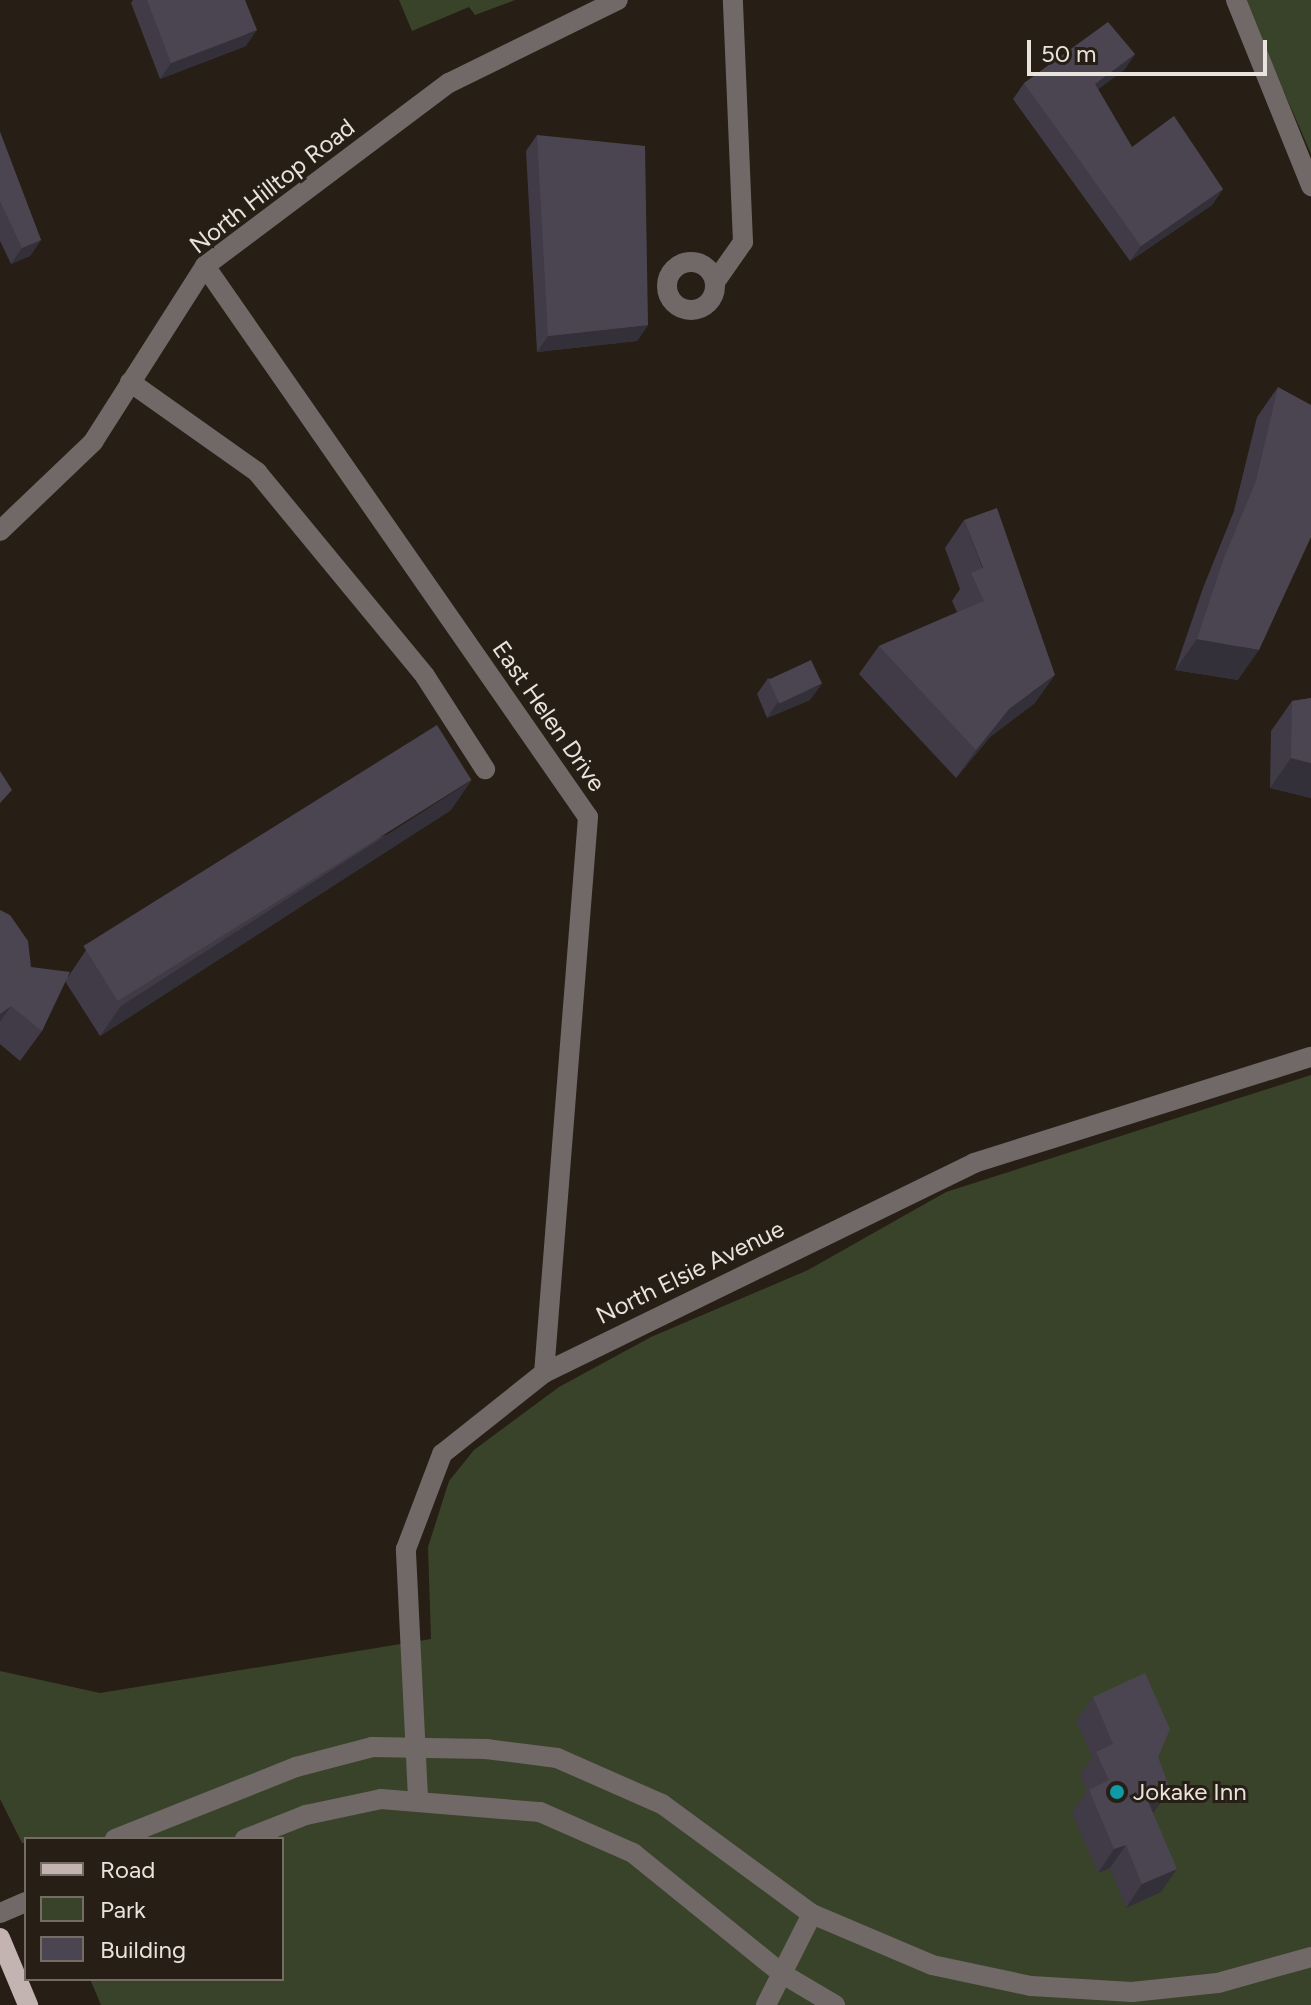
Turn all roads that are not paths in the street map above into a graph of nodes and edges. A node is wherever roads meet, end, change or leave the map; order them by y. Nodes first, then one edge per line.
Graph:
1 (618, 0) edge
2 (733, 0) edge
3 (1236, 0) edge
4 (1311, 186) edge
5 (205, 266) junction
6 (715, 282) dead end
7 (130, 382) junction
8 (0, 531) edge
9 (485, 769) dead end
10 (1311, 1057) edge
11 (544, 1373) junction
12 (414, 1746) junction
13 (418, 1798) junction
14 (120, 1837) edge
15 (250, 1837) edge
16 (24, 1903) edge
17 (0, 1913) edge
18 (812, 1914) junction
19 (0, 1938) edge
20 (1311, 1957) edge
21 (781, 1973) junction
22 (28, 2005) edge
23 (766, 2005) edge
24 (835, 2005) edge

1 - 5 street, North Hilltop Road
2 - 6 street
3 - 4 street
5 - 7 street, North Hilltop Road
5 - 11 street, East Helen Drive
7 - 8 street, North Hilltop Road
7 - 9 street
10 - 11 street, North Elsie Avenue
11 - 12 street, North Elsie Avenue
12 - 13 street, North Elsie Avenue
12 - 14 street
12 - 18 street
13 - 15 street
13 - 21 street
16 - 17 street
18 - 20 street
18 - 21 street
19 - 22 main road
21 - 23 street
21 - 24 street

